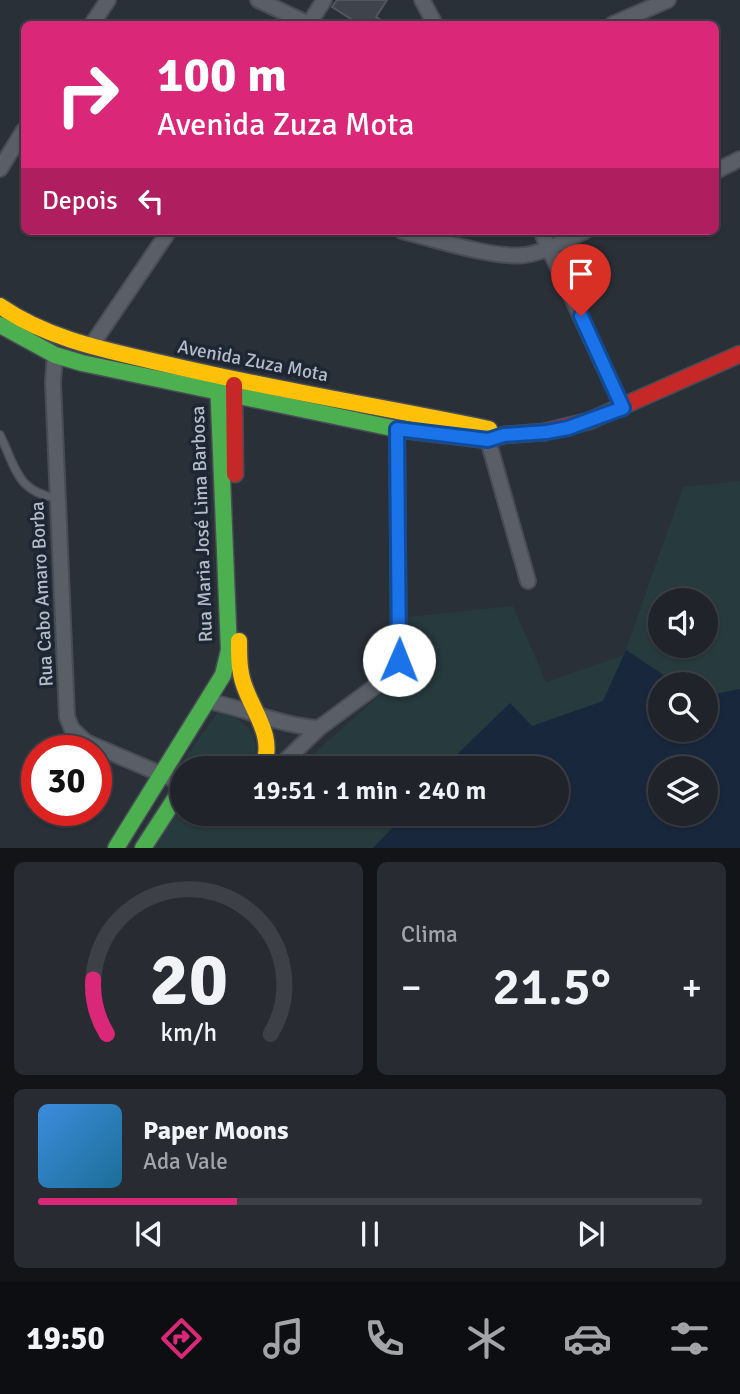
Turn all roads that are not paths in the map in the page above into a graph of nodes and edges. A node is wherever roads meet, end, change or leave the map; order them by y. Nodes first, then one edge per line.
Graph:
1 (108, 0) edge
2 (258, 0) edge
3 (324, 0) edge
4 (422, 0) edge
5 (668, 0) edge
6 (94, 21) edge
7 (303, 21) edge
8 (311, 21) edge
9 (433, 21) edge
10 (620, 21) edge
11 (21, 135) edge
12 (740, 159) edge
13 (0, 169) edge
14 (719, 170) edge
15 (166, 235) edge
16 (421, 235) edge
17 (543, 235) edge
18 (577, 235) edge
19 (549, 248) junction
20 (0, 306) edge
21 (0, 325) edge
22 (91, 346) junction
23 (740, 354) edge
24 (55, 355) junction
25 (226, 386) junction
26 (623, 408) junction
27 (397, 429) junction
28 (0, 435) edge
29 (494, 435) junction
30 (57, 498) junction
31 (528, 581) dead end
32 (207, 701) junction
33 (256, 714) junction
34 (319, 728) junction
35 (268, 756) edge
36 (290, 756) edge
37 (161, 775) junction
38 (170, 779) edge
39 (170, 804) edge
40 (116, 848) edge
41 (143, 848) edge

1 - 6 street
2 - 7 street
3 - 8 street
4 - 9 street
5 - 10 street
11 - 13 street
12 - 14 street
15 - 22 street
16 - 19 street
17 - 19 street
18 - 19 street
19 - 26 street
20 - 22 main road, Avenida Zuza Mota
21 - 24 main road, Avenida Zuza Mota
22 - 25 main road, Avenida Zuza Mota
23 - 26 main road, Avenida Zuza Mota
24 - 25 main road, Avenida Zuza Mota
24 - 30 street, Rua Cabo Amaro Borba
25 - 27 main road, Avenida Zuza Mota
25 - 29 main road, Avenida Zuza Mota
25 - 32 main road, Rua Maria José Lima Barbosa
25 - 33 main road, Rua Maria José Lima Barbosa
26 - 29 main road, Avenida Zuza Mota
27 - 29 main road, Avenida Zuza Mota
27 - 34 street
28 - 30 lane
29 - 31 street
30 - 37 street, Rua Cabo Amaro Borba
32 - 33 street
32 - 37 main road, Rua Maria José Lima Barbosa
33 - 34 street
33 - 35 main road, Rua Maria José Lima Barbosa
34 - 36 street
37 - 38 street, Rua Cabo Amaro Borba
37 - 40 main road, Rua Maria José Lima Barbosa
39 - 41 main road

